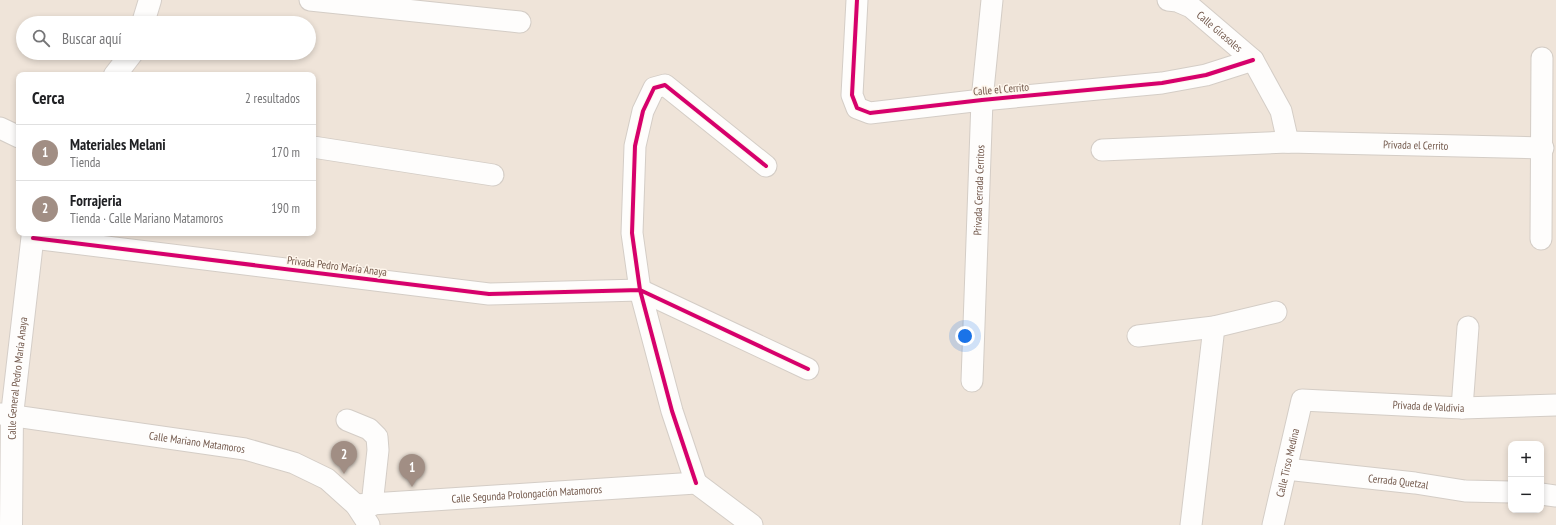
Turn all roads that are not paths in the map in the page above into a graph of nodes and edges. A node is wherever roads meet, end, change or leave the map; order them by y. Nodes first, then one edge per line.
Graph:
1 (150, 0) edge
2 (310, 0) edge
3 (857, 0) edge
4 (992, 0) edge
5 (1168, 0) edge
6 (145, 16) edge
7 (520, 22) dead end
8 (1542, 58) dead end
9 (127, 60) edge
10 (1253, 60) junction
11 (117, 72) edge
12 (982, 100) junction
13 (0, 128) edge
14 (16, 136) edge
15 (1288, 142) junction
16 (316, 147) edge
17 (1543, 148) junction
18 (1102, 150) dead end
19 (766, 166) dead end
20 (493, 175) dead end
21 (33, 236) edge
22 (1542, 239) dead end
23 (640, 290) junction
24 (1276, 312) dead end
25 (1214, 327) junction
26 (1468, 327) dead end
27 (1138, 336) dead end
28 (808, 369) dead end
29 (972, 381) dead end
30 (1302, 400) joint
31 (1556, 405) edge
32 (1462, 408) junction
33 (6, 414) edge
34 (347, 420) dead end
35 (1286, 469) junction
36 (696, 483) junction
37 (1508, 492) edge
38 (1544, 494) edge
39 (1556, 496) edge
40 (364, 505) junction
41 (11, 525) edge
42 (369, 525) edge
43 (752, 525) edge
44 (1191, 525) edge
45 (1273, 525) edge

1 - 6 main road
2 - 7 street
3 - 12 street, Calle el Cerrito
4 - 12 street, Privada Cerrada Cerritos
5 - 10 street, Calle Girasoles
8 - 17 street
9 - 11 main road
10 - 12 street, Calle el Cerrito
10 - 15 street, Calle Girasoles
12 - 29 street, Privada Cerrada Cerritos
13 - 14 street
15 - 17 street, Privada el Cerrito
15 - 18 street, Privada el Cerrito
16 - 20 street
17 - 22 street
19 - 23 street
21 - 23 street, Privada Pedro María Anaya
21 - 33 main road, Calle General Pedro María Anaya
23 - 28 street
23 - 36 street
24 - 25 street
25 - 27 street
25 - 44 street
26 - 32 street
30 - 32 street, Privada de Valdivia
30 - 35 street, Calle Tirso Medina
31 - 32 street, Privada de Valdivia
33 - 40 street, Calle Mariano Matamoros
33 - 41 main road, Calle General Pedro María Anaya
34 - 40 street
35 - 37 street, Cerrada Quetzal
35 - 45 street, Calle Tirso Medina
36 - 40 street, Calle Segunda Prolongación Matamoros
36 - 43 street
38 - 39 street
40 - 42 street, Calle Mariano Matamoros

